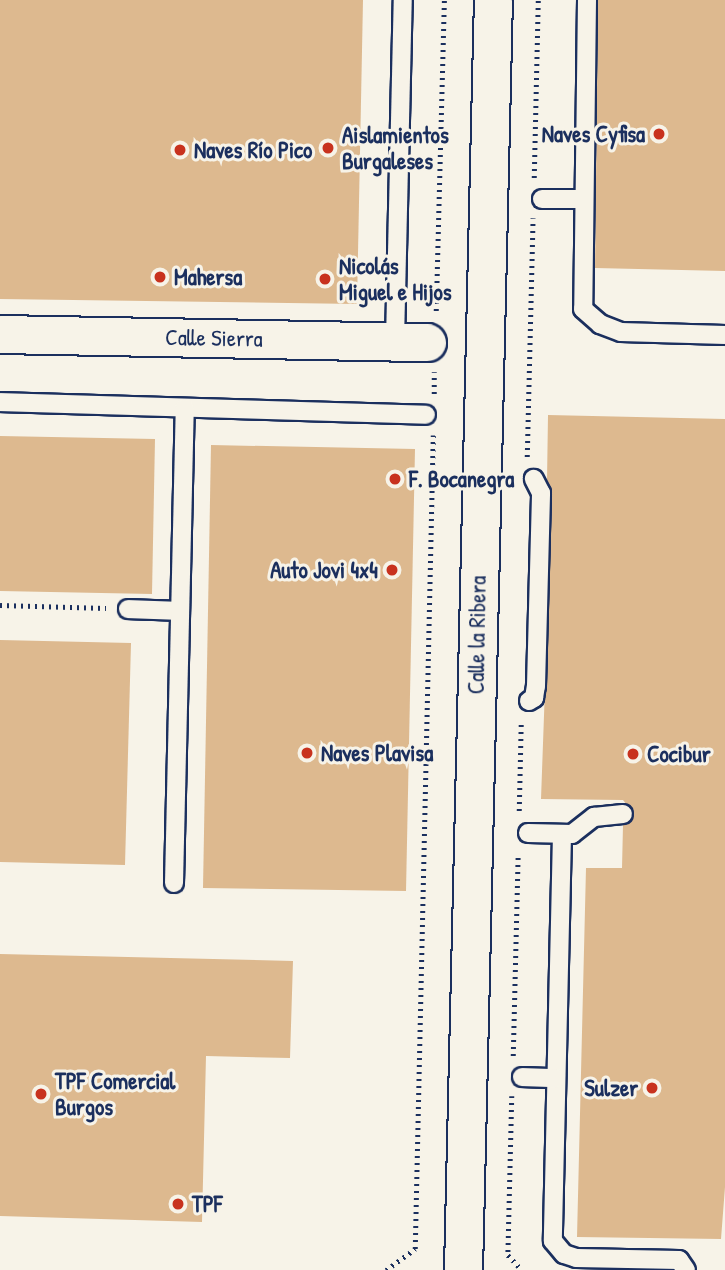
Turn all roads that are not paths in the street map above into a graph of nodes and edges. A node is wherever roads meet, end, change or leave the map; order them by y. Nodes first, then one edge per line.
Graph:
1 (403, 0) edge
2 (492, 0) edge
3 (587, 0) edge
4 (542, 199) dead end
5 (583, 199) junction
6 (0, 334) edge
7 (725, 335) edge
8 (423, 341) joint
9 (0, 402) edge
10 (185, 408) junction
11 (431, 416) road end
12 (534, 479) dead end
13 (128, 609) road end
14 (180, 611) junction
15 (529, 701) dead end
16 (623, 814) dead end
17 (528, 833) dead end
18 (562, 834) junction
19 (174, 883) dead end
20 (522, 1077) dead end
21 (556, 1078) junction
22 (463, 1270) edge
23 (685, 1270) edge

1 - 8 lane
2 - 22 street, Calle la Ribera
3 - 5 lane
4 - 5 lane
5 - 7 lane
6 - 8 street, Calle Sierra
9 - 10 lane
10 - 11 lane
10 - 14 lane
12 - 15 lane
13 - 14 lane
14 - 19 lane
16 - 18 lane
17 - 18 lane
18 - 21 lane
20 - 21 lane
21 - 23 lane

